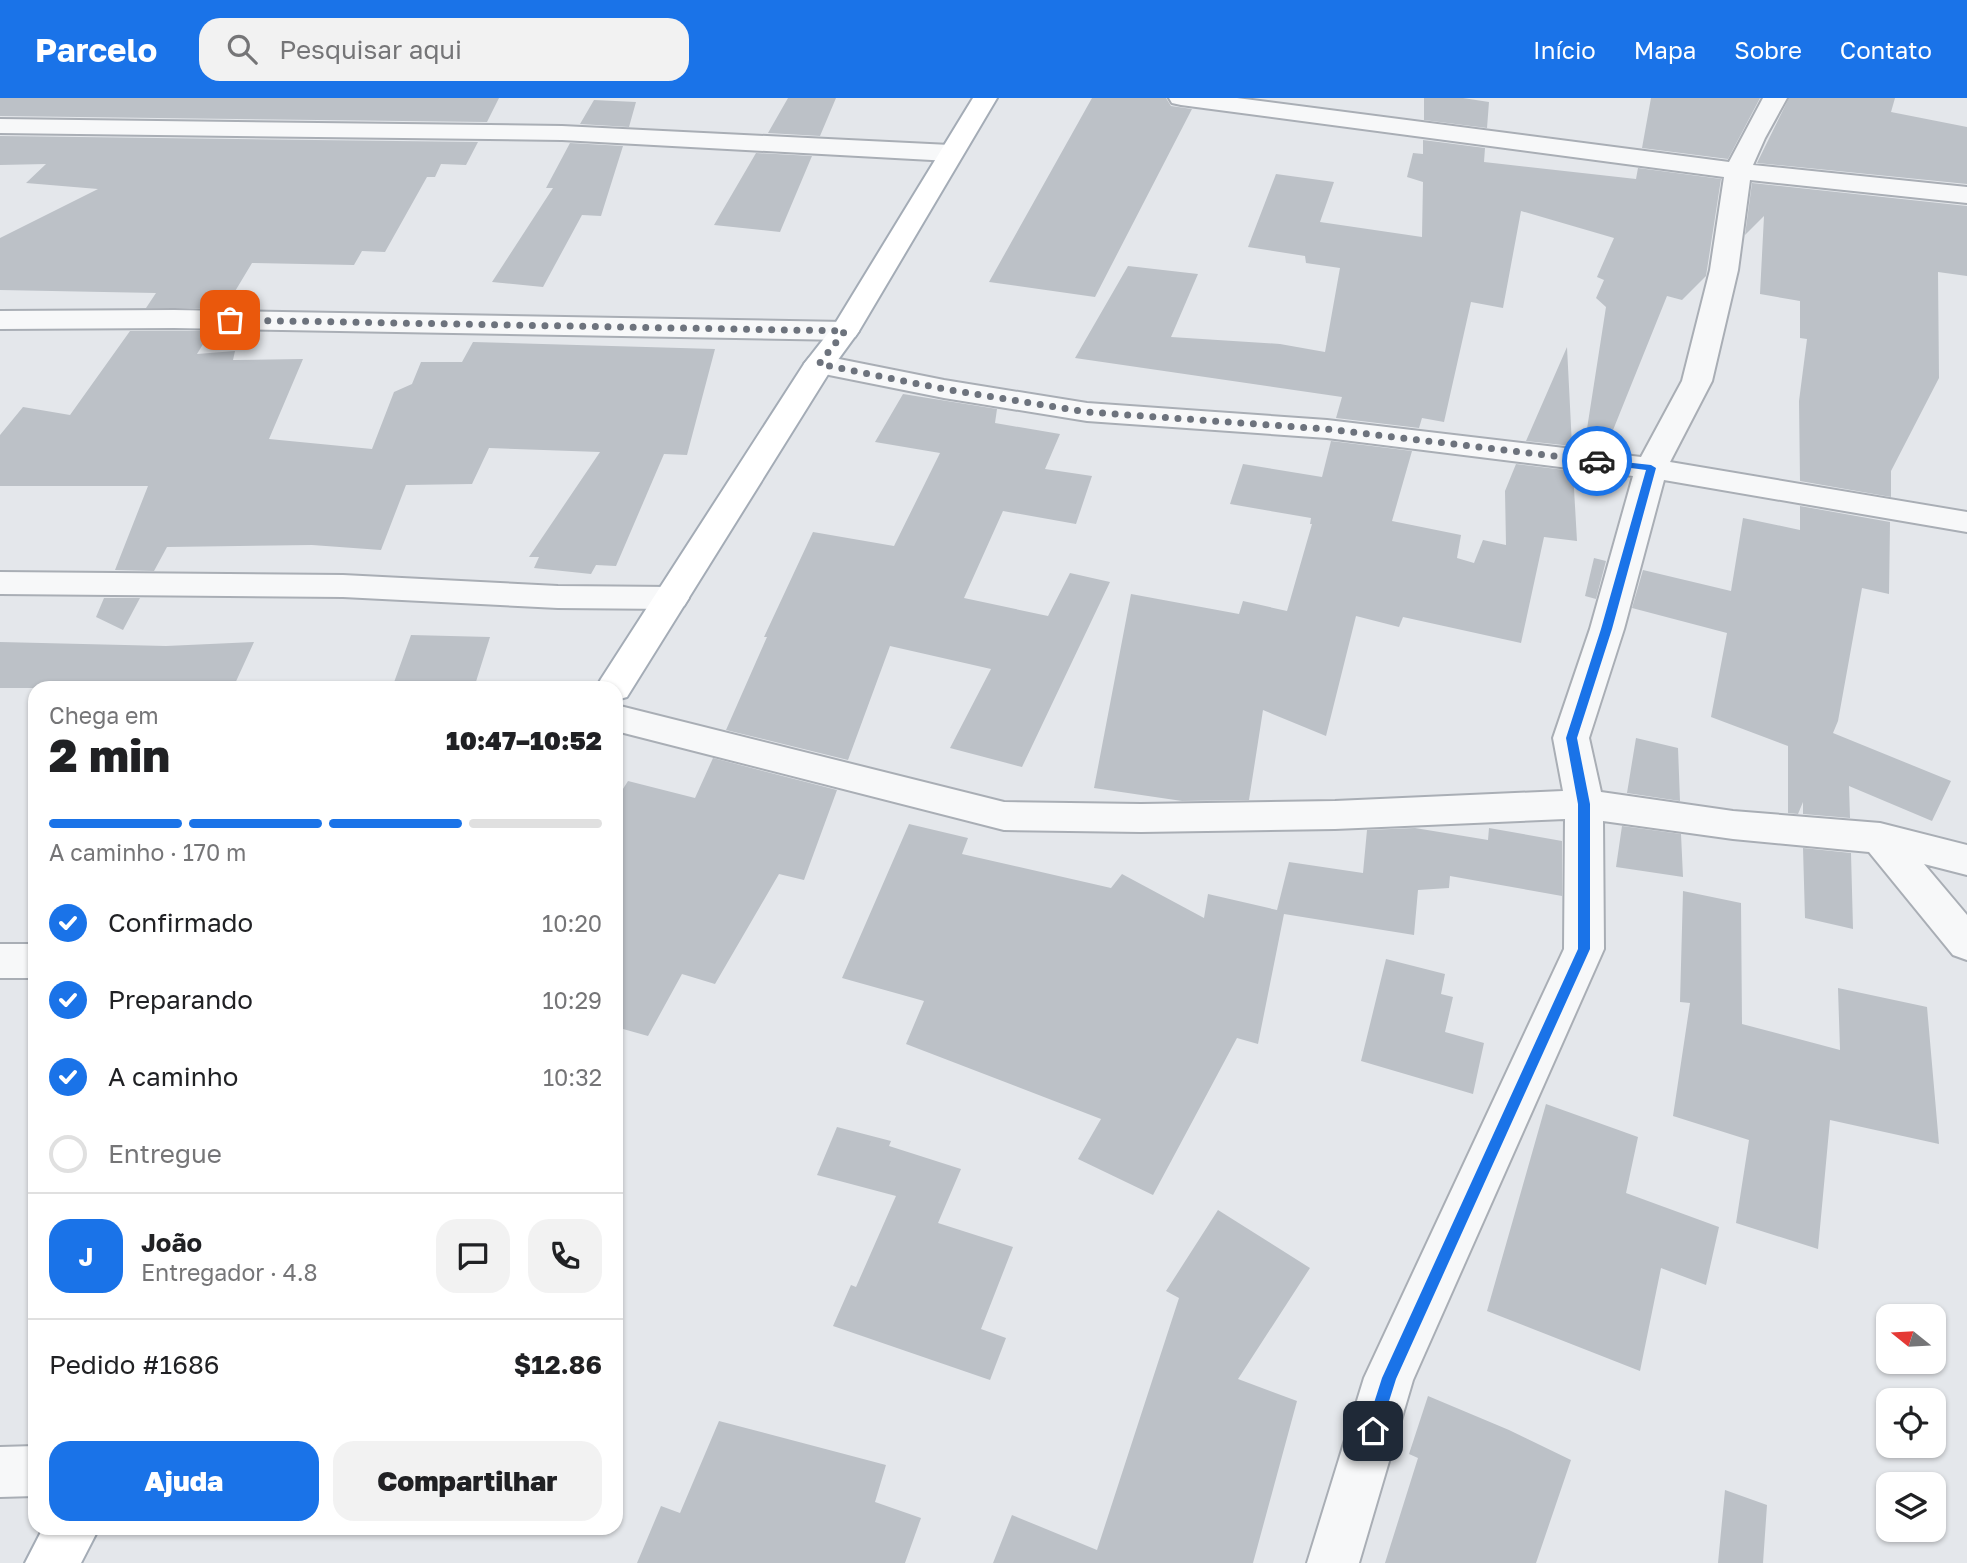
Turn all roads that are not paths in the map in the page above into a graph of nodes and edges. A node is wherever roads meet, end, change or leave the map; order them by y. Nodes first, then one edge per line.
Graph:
1 (985, 98) edge
2 (1181, 98) edge
3 (1775, 98) edge
4 (0, 126) edge
5 (950, 153) junction
6 (1738, 171) junction
7 (1967, 195) edge
8 (0, 320) edge
9 (845, 331) junction
10 (819, 364) junction
11 (1651, 468) junction
12 (1967, 522) edge
13 (0, 583) edge
14 (672, 598) junction
15 (619, 681) edge
16 (623, 720) edge
17 (1584, 804) junction
18 (1880, 838) junction
19 (1967, 860) edge
20 (1967, 944) edge
21 (0, 961) edge
22 (28, 961) edge
23 (28, 1471) edge
24 (0, 1472) edge
25 (69, 1535) edge
26 (51, 1563) edge
27 (1333, 1563) edge

1 - 5 main road
2 - 6 street
3 - 6 street
4 - 5 street
5 - 9 main road
6 - 7 street
6 - 11 street
8 - 9 street
9 - 10 main road
10 - 11 street
10 - 14 main road
11 - 12 street
11 - 17 street
13 - 14 street
14 - 15 main road
16 - 17 street
17 - 18 street
17 - 27 street
18 - 19 street
18 - 20 street
21 - 22 street
23 - 24 street
25 - 26 main road

